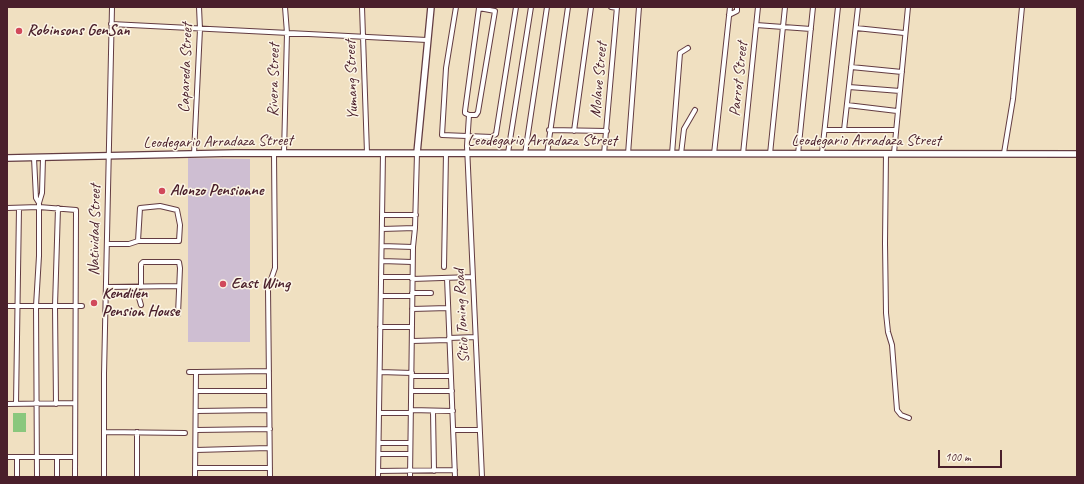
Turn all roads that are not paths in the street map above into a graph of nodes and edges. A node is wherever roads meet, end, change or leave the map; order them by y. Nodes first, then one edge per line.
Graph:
1 (112, 7) edge
2 (199, 7) edge
3 (285, 7) edge
4 (362, 7) edge
5 (432, 7) edge
6 (456, 7) edge
7 (516, 7) edge
8 (531, 7) edge
9 (547, 7) edge
10 (568, 7) edge
11 (591, 7) edge
12 (611, 7) edge
13 (640, 7) edge
14 (730, 7) edge
15 (737, 7) edge
16 (758, 7) edge
17 (785, 7) edge
18 (813, 7) edge
19 (838, 7) edge
20 (858, 7) edge
21 (908, 7) edge
22 (1022, 7) edge
23 (488, 8) edge
24 (617, 8) edge
25 (729, 15) junction
26 (111, 24) junction
27 (756, 25) junction
28 (783, 28) junction
29 (856, 28) junction
30 (200, 29) junction
31 (811, 29) junction
32 (904, 32) junction
33 (287, 33) junction
34 (363, 37) junction
35 (427, 40) junction
36 (688, 48) dead end
37 (851, 67) junction
38 (902, 72) junction
39 (849, 87) junction
40 (900, 91) junction
41 (847, 105) junction
42 (695, 110) dead end
43 (898, 111) junction
44 (469, 115) junction
45 (549, 130) junction
46 (574, 130) junction
47 (826, 130) junction
48 (844, 130) junction
49 (896, 130) junction
50 (607, 131) junction
51 (466, 137) junction
52 (274, 153) junction
53 (284, 153) junction
54 (366, 153) junction
55 (383, 153) junction
56 (417, 153) junction
57 (446, 153) junction
58 (467, 153) junction
59 (508, 153) junction
60 (886, 153) junction
61 (894, 153) junction
62 (194, 154) junction
63 (525, 154) junction
64 (547, 154) junction
65 (604, 154) junction
66 (628, 154) junction
67 (672, 154) junction
68 (681, 154) junction
69 (714, 154) junction
70 (743, 154) junction
71 (770, 154) junction
72 (798, 154) junction
73 (822, 154) junction
74 (1004, 154) junction
75 (1077, 154) edge
76 (108, 157) junction
77 (7, 158) edge
78 (34, 158) junction
79 (42, 158) junction
80 (39, 205) junction
81 (7, 208) edge
82 (20, 208) junction
83 (58, 208) junction
84 (382, 215) junction
85 (416, 215) junction
86 (415, 228) junction
87 (382, 229) junction
88 (138, 241) junction
89 (107, 244) junction
90 (382, 246) junction
91 (413, 247) junction
92 (382, 261) junction
93 (412, 262) junction
94 (444, 267) dead end
95 (382, 277) junction
96 (412, 278) junction
97 (446, 278) junction
98 (472, 278) junction
99 (132, 286) junction
100 (179, 286) junction
101 (106, 287) junction
102 (141, 287) junction
103 (431, 293) dead end
104 (412, 295) junction
105 (381, 296) junction
106 (16, 305) junction
107 (141, 305) dead end
108 (7, 306) edge
109 (36, 306) junction
110 (56, 306) junction
111 (75, 306) junction
112 (82, 306) dead end
113 (448, 308) junction
114 (412, 309) junction
115 (178, 314) dead end
116 (380, 327) junction
117 (412, 327) junction
118 (475, 337) junction
119 (449, 339) junction
120 (412, 341) junction
121 (269, 371) junction
122 (189, 372) dead end
123 (196, 372) junction
124 (380, 372) junction
125 (412, 374) junction
126 (451, 376) junction
127 (196, 391) junction
128 (269, 391) junction
129 (412, 391) junction
130 (452, 391) junction
131 (37, 403) junction
132 (74, 403) junction
133 (7, 404) edge
134 (16, 404) junction
135 (56, 404) junction
136 (269, 410) junction
137 (196, 411) junction
138 (433, 411) junction
139 (453, 411) junction
140 (411, 412) junction
141 (380, 413) junction
142 (909, 418) dead end
143 (270, 429) junction
144 (196, 430) junction
145 (454, 430) junction
146 (479, 430) junction
147 (104, 432) junction
148 (137, 432) junction
149 (185, 433) dead end
150 (379, 443) junction
151 (410, 443) junction
152 (269, 448) junction
153 (196, 450) junction
154 (379, 454) junction
155 (410, 454) junction
156 (7, 457) edge
157 (17, 457) junction
158 (36, 457) junction
159 (57, 457) junction
160 (74, 457) junction
161 (195, 468) junction
162 (270, 468) junction
163 (455, 470) junction
164 (378, 471) junction
165 (434, 471) junction
166 (410, 472) junction
167 (17, 477) edge
168 (37, 477) edge
169 (57, 477) edge
170 (75, 477) edge
171 (104, 477) edge
172 (137, 477) edge
173 (195, 477) edge
174 (270, 477) edge
175 (378, 477) edge
176 (410, 477) edge
177 (455, 477) edge
178 (482, 477) edge

1 - 26 street, Natividad Street
2 - 30 street, Capareda Street
3 - 33 street, Rivera Street
4 - 34 street, Yumang Street
5 - 35 street
6 - 51 street
7 - 51 street
8 - 59 street
9 - 63 street
10 - 45 street
11 - 46 street
12 - 24 street
13 - 66 street
14 - 25 street
15 - 25 street
16 - 27 street, Parrot Street
17 - 28 street
18 - 31 street
19 - 47 street
20 - 29 street
21 - 32 street
22 - 74 street
23 - 44 street, Sitio Toning Road
23 - 44 street
24 - 50 street, Molave Street
25 - 69 street
26 - 30 street
26 - 76 street, Natividad Street
27 - 28 street
27 - 70 street, Parrot Street
28 - 31 street
28 - 71 street
29 - 32 street
29 - 37 street
30 - 33 street
30 - 62 street, Capareda Street
31 - 72 street
32 - 38 street
33 - 34 street
33 - 53 street, Rivera Street
34 - 35 street
34 - 54 street, Yumang Street
35 - 56 street
36 - 67 street
37 - 38 street
37 - 39 street
38 - 40 street
39 - 40 street
39 - 41 street
40 - 43 street
41 - 43 street
41 - 48 street
42 - 68 street
43 - 49 street
44 - 51 street, Sitio Toning Road
45 - 46 street
45 - 64 street
46 - 50 street
47 - 48 street
47 - 73 street
48 - 49 street
49 - 61 street
50 - 65 street, Molave Street
51 - 58 street, Sitio Toning Road
52 - 53 street, Leodegario Arradaza Street
52 - 62 street, Leodegario Arradaza Street
52 - 121 street
53 - 54 street, Leodegario Arradaza Street
54 - 55 street, Leodegario Arradaza Street
55 - 56 street, Leodegario Arradaza Street
55 - 84 street
56 - 57 street, Leodegario Arradaza Street
56 - 85 street
57 - 58 street, Leodegario Arradaza Street
57 - 94 street
58 - 59 street, Leodegario Arradaza Street
58 - 98 street, Sitio Toning Road
59 - 63 street, Leodegario Arradaza Street
60 - 61 street, Leodegario Arradaza Street
60 - 73 street, Leodegario Arradaza Street
60 - 142 street
61 - 74 street, Leodegario Arradaza Street
62 - 76 street, Leodegario Arradaza Street
63 - 64 street, Leodegario Arradaza Street
64 - 65 street, Leodegario Arradaza Street
65 - 66 street, Leodegario Arradaza Street
66 - 67 street, Leodegario Arradaza Street
67 - 68 street, Leodegario Arradaza Street
68 - 69 street, Leodegario Arradaza Street
69 - 70 street, Leodegario Arradaza Street
70 - 71 street, Leodegario Arradaza Street
71 - 72 street, Leodegario Arradaza Street
72 - 73 street, Leodegario Arradaza Street
74 - 75 street, Leodegario Arradaza Street
76 - 79 street, Leodegario Arradaza Street
76 - 89 street, Natividad Street
77 - 78 street, Leodegario Arradaza Street
78 - 79 street, Leodegario Arradaza Street
78 - 80 street
79 - 80 street
80 - 82 street
80 - 83 street
80 - 109 street
81 - 82 street
82 - 106 street
83 - 110 street
83 - 111 street
84 - 85 street
84 - 87 street
85 - 86 street
86 - 87 street
86 - 91 street
87 - 90 street
88 - 88 street
88 - 89 street
89 - 101 street, Natividad Street
90 - 91 street
90 - 92 street
91 - 93 street
92 - 93 street
92 - 95 street
93 - 96 street
95 - 96 street
95 - 105 street
96 - 97 street
96 - 104 street
97 - 98 street
97 - 113 street
98 - 118 street, Sitio Toning Road
99 - 101 street
99 - 102 street
99 - 107 street
100 - 102 street
100 - 102 street
100 - 115 street
101 - 147 street, Natividad Street
103 - 104 street
104 - 105 street
104 - 114 street
105 - 116 street
106 - 108 street
106 - 109 street
106 - 134 street
109 - 110 street
109 - 131 street
110 - 111 street
110 - 135 street
111 - 112 street
111 - 132 street
113 - 114 street
113 - 119 street
114 - 117 street
116 - 117 street
116 - 124 street
117 - 120 street
118 - 119 street
118 - 146 street, Sitio Toning Road
119 - 120 street
119 - 126 street
120 - 125 street
121 - 123 street
121 - 128 street
122 - 123 street
123 - 127 street
124 - 125 street
124 - 141 street
125 - 126 street
125 - 129 street
126 - 130 street
127 - 128 street
127 - 137 street
128 - 136 street
129 - 130 street
129 - 140 street
130 - 139 street
131 - 134 street
131 - 135 street
131 - 158 street
132 - 135 street
132 - 160 street
133 - 134 street
136 - 137 street
136 - 143 street
137 - 144 street
138 - 139 street
138 - 140 street
138 - 165 street
139 - 145 street
140 - 141 street
140 - 151 street
141 - 150 street
143 - 144 street
143 - 152 street
144 - 153 street
145 - 146 street
145 - 163 street
146 - 178 street, Sitio Toning Road
147 - 148 street
147 - 171 street, Natividad Street
148 - 149 street
148 - 172 street
150 - 151 street
150 - 154 street
151 - 155 street
152 - 153 street
152 - 162 street
153 - 161 street
154 - 155 street
154 - 164 street
155 - 166 street
156 - 157 street
157 - 158 street
157 - 167 street
158 - 159 street
158 - 168 street
159 - 160 street
159 - 169 street
160 - 170 street
161 - 162 street
161 - 173 street
162 - 174 street
163 - 165 street
163 - 177 street
164 - 166 street
164 - 175 street
165 - 166 street
166 - 176 street

